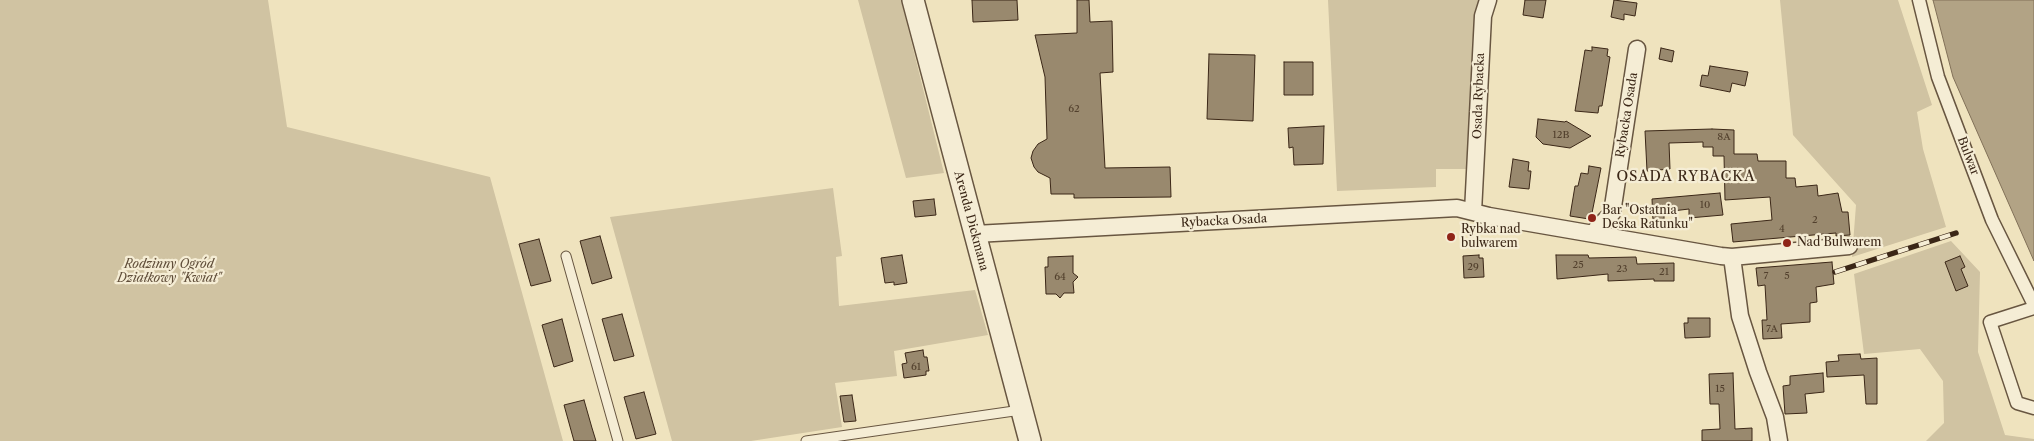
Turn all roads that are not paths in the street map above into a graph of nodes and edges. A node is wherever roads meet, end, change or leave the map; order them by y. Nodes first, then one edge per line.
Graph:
1 (913, 0) edge
2 (1488, 0) edge
3 (1919, 0) edge
4 (1637, 49) dead end
5 (1473, 212) junction
6 (1593, 233) junction
7 (975, 234) junction
8 (1849, 246) dead end
9 (566, 256) dead end
10 (1732, 257) junction
11 (2034, 306) edge
12 (2034, 408) edge
13 (1022, 410) junction
14 (618, 441) edge
15 (806, 441) edge
16 (1030, 441) edge
17 (1779, 441) edge

1 - 7 street, Arenda Dickmana
2 - 5 street, Osada Rybacka
3 - 11 street, Bulwar
4 - 6 street, Rybacka Osada
5 - 6 street, Rybacka Osada
5 - 7 street, Rybacka Osada
6 - 10 street, Rybacka Osada
7 - 13 street, Arenda Dickmana
8 - 10 street, Rybacka Osada
9 - 14 lane
10 - 17 street
11 - 12 street, Bulwar
13 - 15 lane
13 - 16 street, Arenda Dickmana

